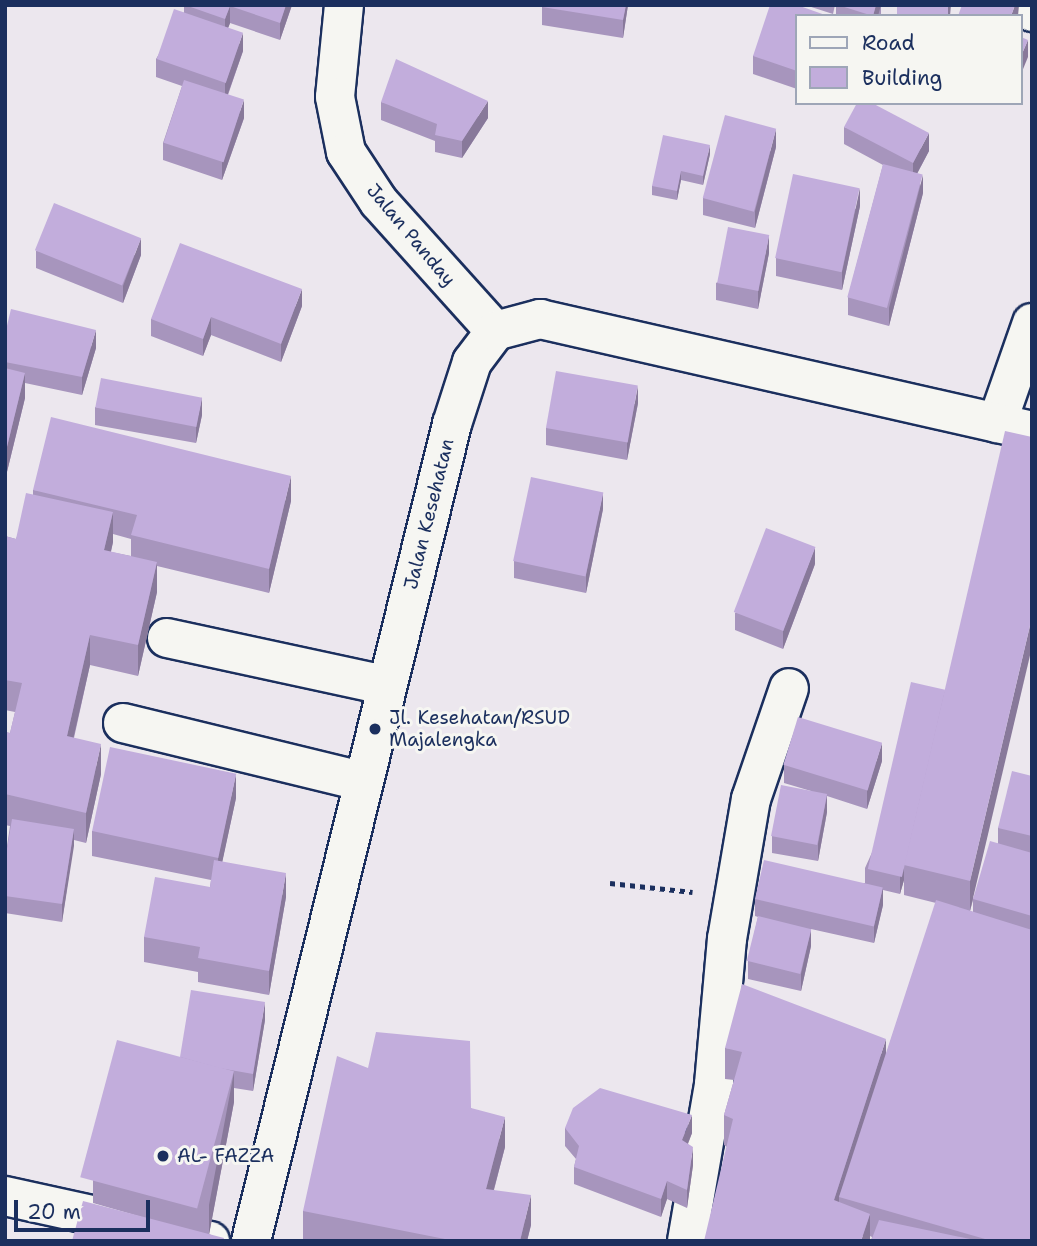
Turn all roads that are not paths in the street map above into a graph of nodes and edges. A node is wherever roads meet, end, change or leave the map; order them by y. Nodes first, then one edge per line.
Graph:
1 (344, 5) edge
2 (1020, 5) edge
3 (1032, 12) edge
4 (1032, 323) edge
5 (495, 331) junction
6 (1015, 427) edge
7 (167, 638) dead end
8 (385, 685) junction
9 (789, 688) dead end
10 (123, 723) dead end
11 (361, 781) junction
12 (5, 1196) edge
13 (211, 1241) edge
14 (251, 1241) edge
15 (687, 1241) edge

1 - 5 street, Jalan Panday
2 - 3 street
4 - 6 street
5 - 6 street
5 - 8 street, Jalan Kesehatan
7 - 8 street
8 - 11 street, Jalan Kesehatan
9 - 15 street
10 - 11 street
11 - 14 street, Jalan Kesehatan
12 - 13 street

